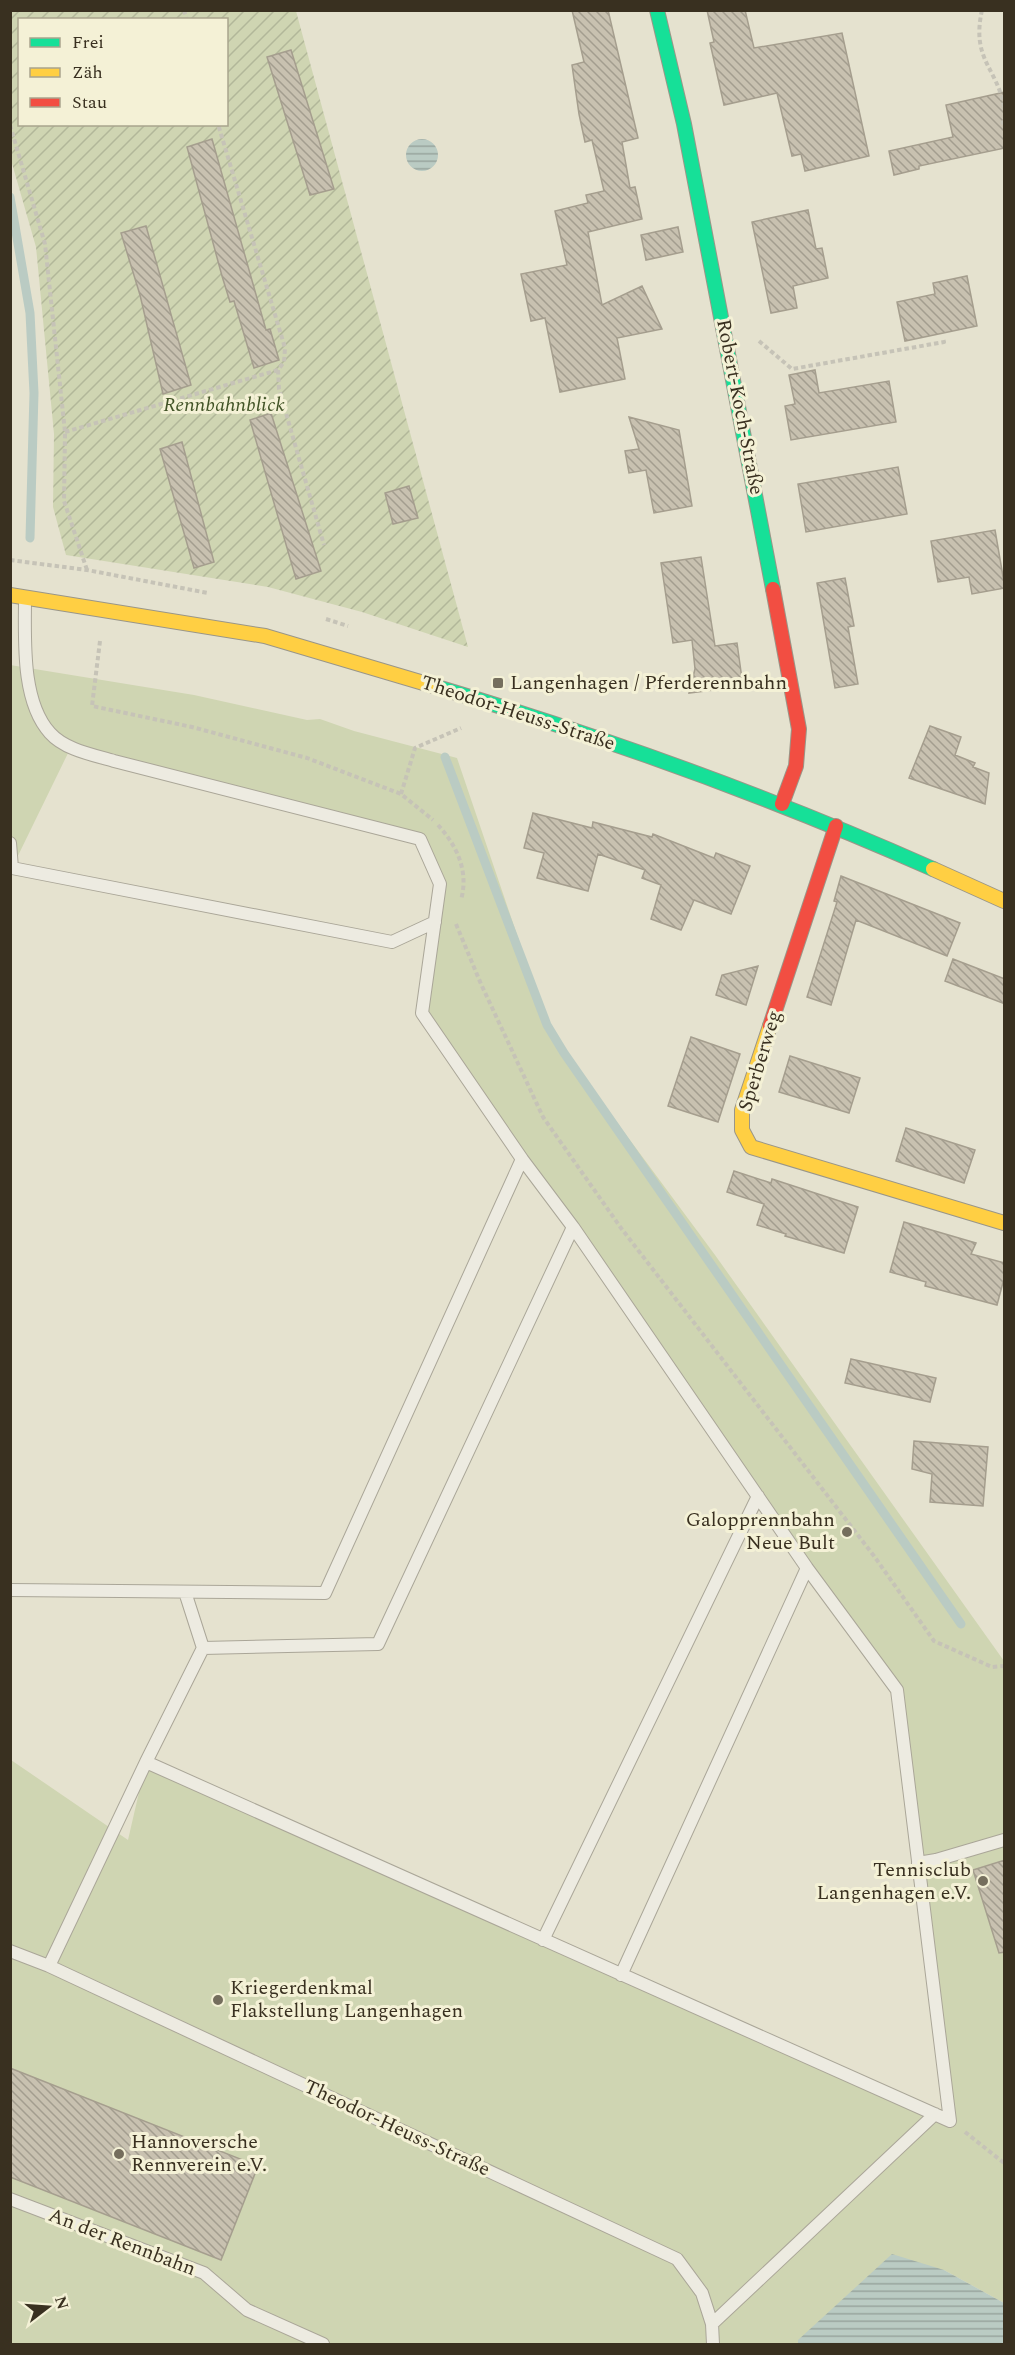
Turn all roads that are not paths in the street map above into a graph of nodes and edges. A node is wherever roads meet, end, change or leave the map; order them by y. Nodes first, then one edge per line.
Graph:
1 (657, 10) edge
2 (10, 595) edge
3 (25, 597) junction
4 (782, 804) junction
5 (836, 826) junction
6 (10, 843) edge
7 (11, 870) edge
8 (1005, 901) edge
9 (435, 922) junction
10 (522, 1159) junction
11 (1005, 1223) edge
12 (573, 1227) junction
13 (758, 1496) junction
14 (807, 1568) junction
15 (10, 1590) edge
16 (185, 1592) junction
17 (203, 1647) junction
18 (146, 1762) junction
19 (1005, 1840) edge
20 (918, 1863) junction
21 (543, 1940) junction
22 (10, 1951) edge
23 (49, 1966) junction
24 (621, 1975) junction
25 (935, 2114) junction
26 (10, 2199) edge
27 (712, 2324) junction
28 (322, 2344) edge
29 (712, 2344) edge

1 - 4 street, Robert-Koch-Straße
2 - 3 street, Theodor-Heuss-Straße
3 - 4 street, Theodor-Heuss-Straße
3 - 9 lane
4 - 5 street, Theodor-Heuss-Straße
5 - 8 street, Theodor-Heuss-Straße
5 - 11 street, Sperberweg
6 - 7 lane
7 - 9 lane
9 - 10 lane
10 - 12 lane
10 - 16 lane
12 - 13 lane
12 - 17 lane
13 - 14 lane
13 - 21 lane
14 - 20 lane
14 - 24 lane
15 - 16 lane
16 - 17 lane
17 - 18 lane
18 - 21 lane
18 - 23 lane
19 - 20 lane
20 - 25 lane
21 - 24 lane
22 - 23 lane, Theodor-Heuss-Straße
23 - 27 lane, Theodor-Heuss-Straße
24 - 25 lane
25 - 27 lane
26 - 28 lane, An der Rennbahn
27 - 29 lane, Theodor-Heuss-Straße

